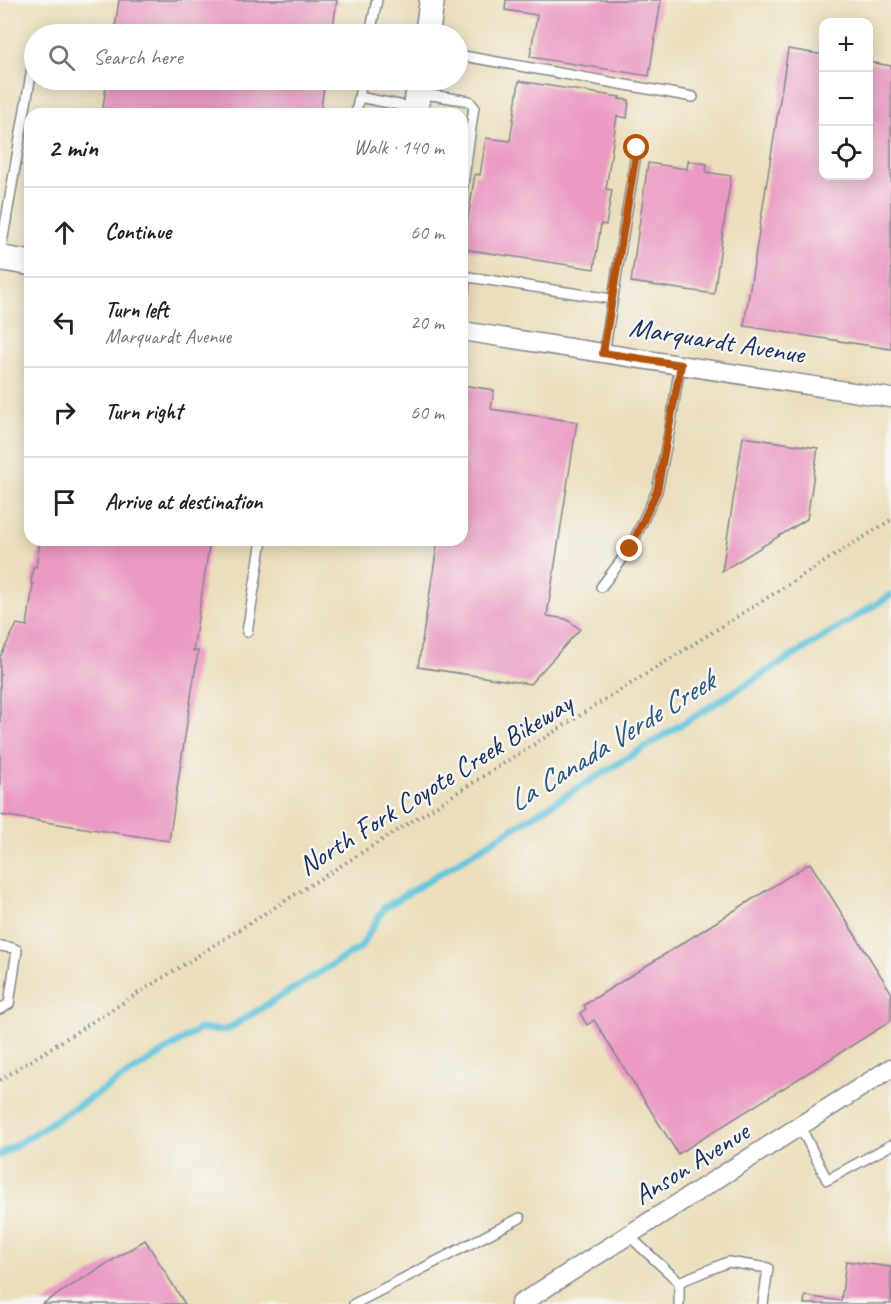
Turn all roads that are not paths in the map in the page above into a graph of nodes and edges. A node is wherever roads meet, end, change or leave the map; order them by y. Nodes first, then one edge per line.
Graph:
1 (377, 0) edge
2 (432, 0) edge
3 (372, 24) edge
4 (428, 24) edge
5 (468, 57) edge
6 (28, 90) edge
7 (360, 90) edge
8 (693, 96) dead end
9 (359, 97) junction
10 (417, 99) edge
11 (25, 108) edge
12 (357, 108) edge
13 (24, 116) edge
14 (468, 148) edge
15 (637, 148) dead end
16 (0, 257) edge
17 (24, 262) edge
18 (468, 277) edge
19 (612, 299) junction
20 (468, 332) edge
21 (603, 353) junction
22 (681, 365) junction
23 (891, 398) edge
24 (261, 546) edge
25 (601, 587) dead end
26 (247, 632) dead end
27 (0, 946) edge
28 (0, 1009) edge
29 (891, 1068) edge
30 (800, 1126) junction
31 (891, 1145) edge
32 (520, 1218) dead end
33 (628, 1235) junction
34 (679, 1282) junction
35 (354, 1304) edge
36 (520, 1304) edge
37 (679, 1304) edge
38 (763, 1304) edge

1 - 3 lane
2 - 4 street
5 - 8 lane
6 - 11 lane
7 - 9 lane
9 - 10 lane
9 - 12 lane
10 - 14 lane
13 - 16 lane
15 - 19 lane
16 - 17 street
18 - 19 lane
19 - 21 lane
20 - 21 street, Marquardt Avenue
21 - 22 street, Marquardt Avenue
22 - 23 street, Marquardt Avenue
22 - 25 lane
24 - 26 lane
27 - 28 lane
29 - 30 street, Anson Avenue
30 - 31 lane
30 - 33 street, Anson Avenue
32 - 35 lane
33 - 34 lane
33 - 36 street, Anson Avenue
34 - 37 lane
34 - 38 lane

